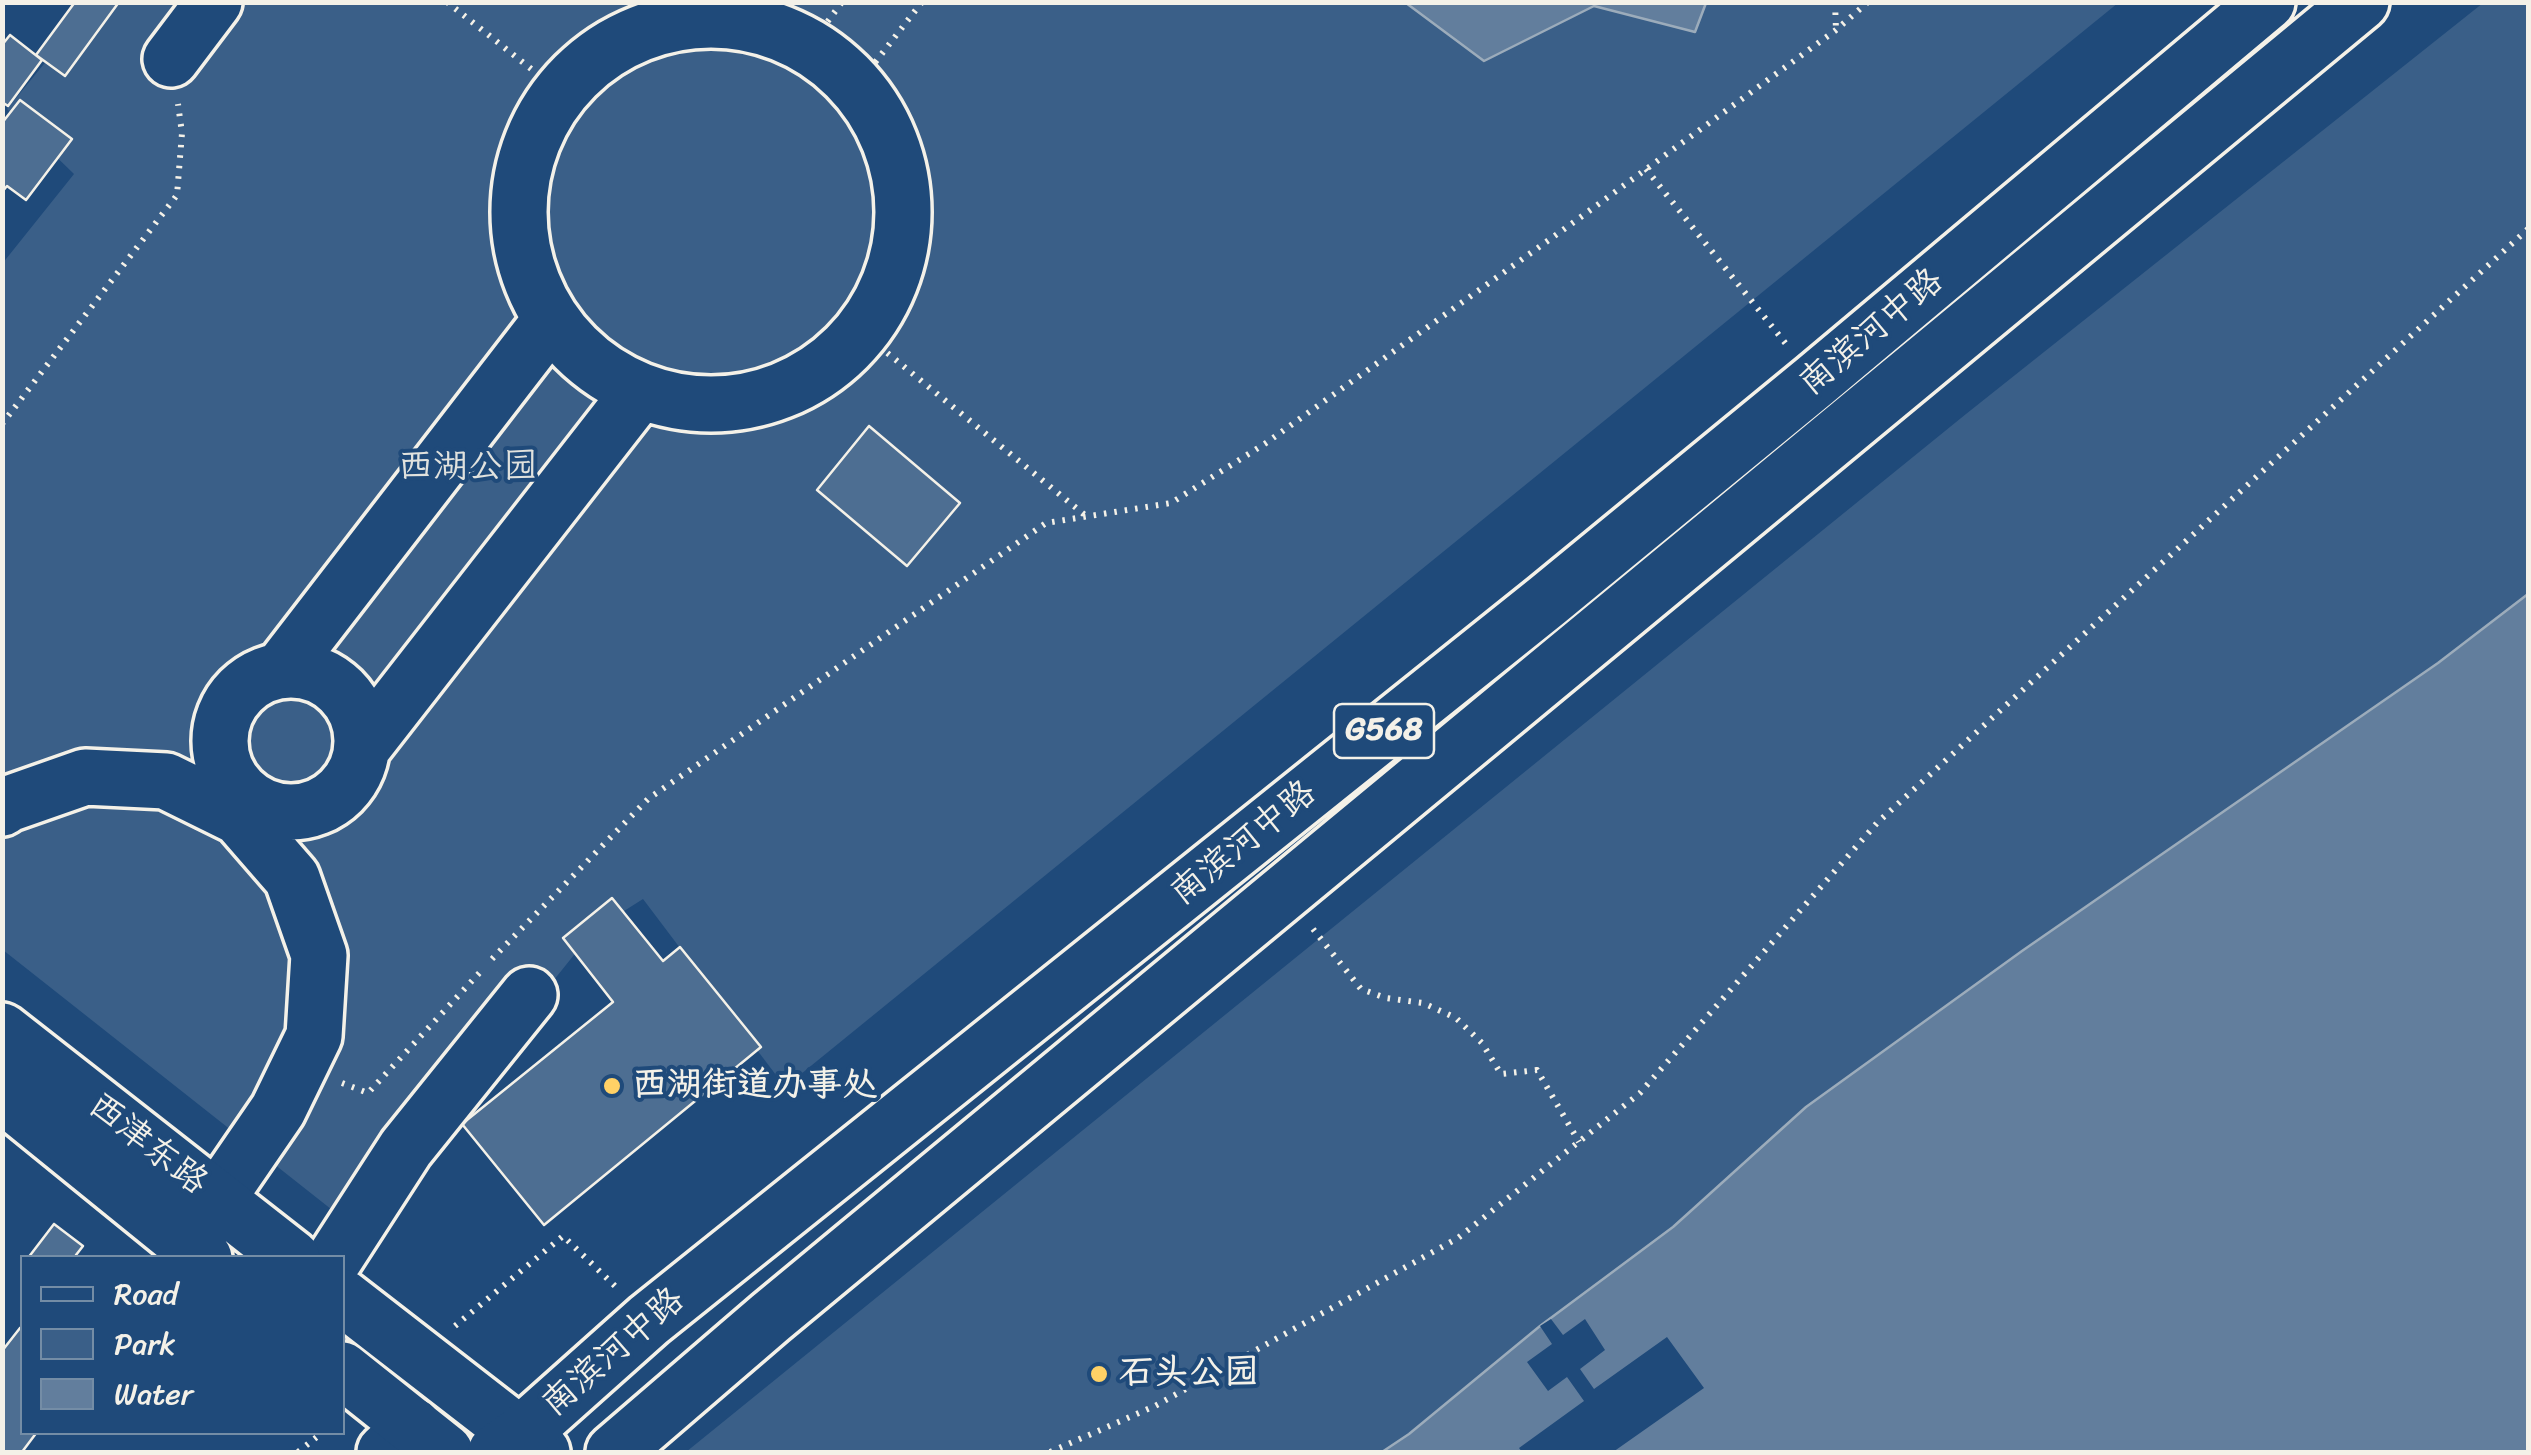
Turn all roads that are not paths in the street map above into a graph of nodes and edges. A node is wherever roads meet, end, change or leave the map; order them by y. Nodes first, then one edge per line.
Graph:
1 (214, 2) edge
2 (2267, 2) edge
3 (2361, 2) edge
4 (171, 60) road end
5 (551, 320) junction
6 (640, 392) junction
7 (282, 669) junction
8 (362, 748) junction
9 (2, 808) edge
10 (243, 808) junction
11 (529, 995) dead end
12 (2, 1032) edge
13 (2, 1094) edge
14 (217, 1199) junction
15 (200, 1255) edge
16 (288, 1255) edge
17 (336, 1255) edge
18 (345, 1299) edge
19 (345, 1373) edge
20 (414, 1444) edge
21 (519, 1447) edge
22 (614, 1452) edge

1 - 4 main road
2 - 21 main road, 南滨河中路 / G568
3 - 22 main road, 南滨河中路 / G568
5 - 6 main road
5 - 6 main road
5 - 7 main road
6 - 8 main road
7 - 8 main road
7 - 10 main road
8 - 10 main road
9 - 10 main road
10 - 14 main road
11 - 17 main road
12 - 14 main road, 西津东路
13 - 15 main road, 西津东路
14 - 16 main road, 西津东路
18 - 21 main road
19 - 20 main road

